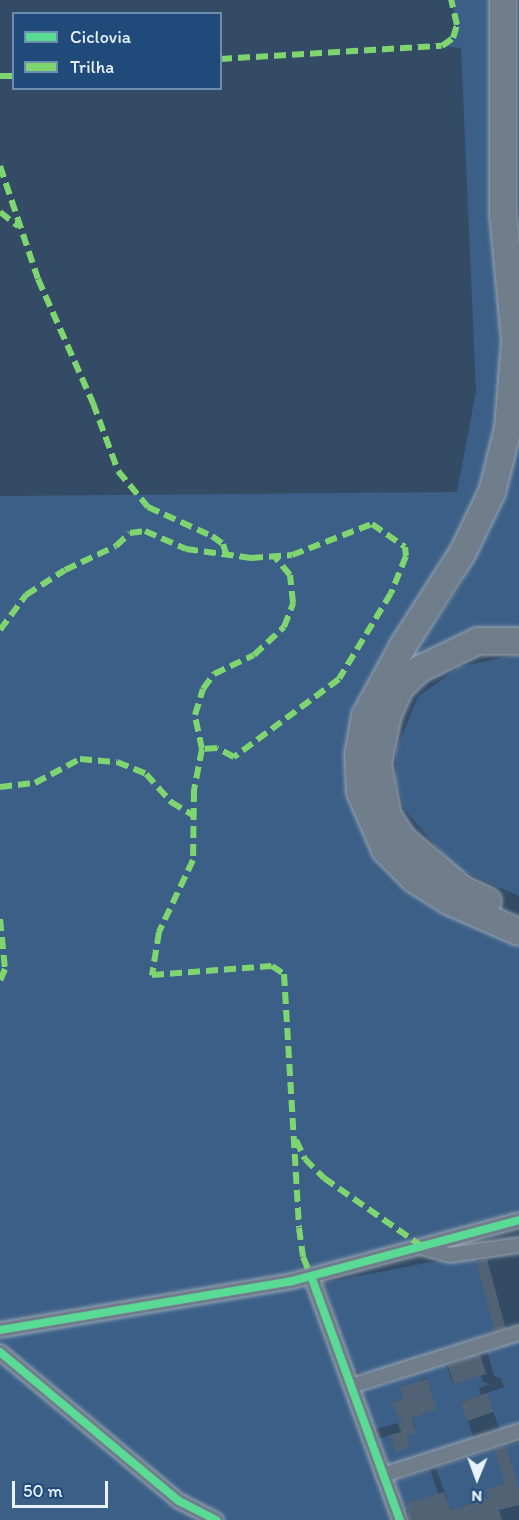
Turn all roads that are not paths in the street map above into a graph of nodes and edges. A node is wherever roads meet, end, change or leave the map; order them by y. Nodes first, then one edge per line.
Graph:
1 (503, 0) edge
2 (503, 97) junction
3 (519, 218) edge
4 (519, 641) edge
5 (519, 914) edge
6 (519, 932) edge
7 (519, 1220) edge
8 (519, 1245) edge
9 (424, 1248) junction
10 (311, 1276) junction
11 (0, 1330) edge
12 (519, 1333) edge
13 (0, 1352) edge
14 (351, 1386) junction
15 (519, 1431) edge
16 (383, 1475) junction
17 (216, 1520) edge
18 (400, 1520) edge

1 - 2 highway
2 - 3 highway
2 - 6 highway
4 - 5 highway
7 - 9 street
8 - 9 street
9 - 10 street
10 - 11 street
10 - 14 street
12 - 14 street
13 - 17 street
14 - 16 street
15 - 16 street
16 - 18 street

